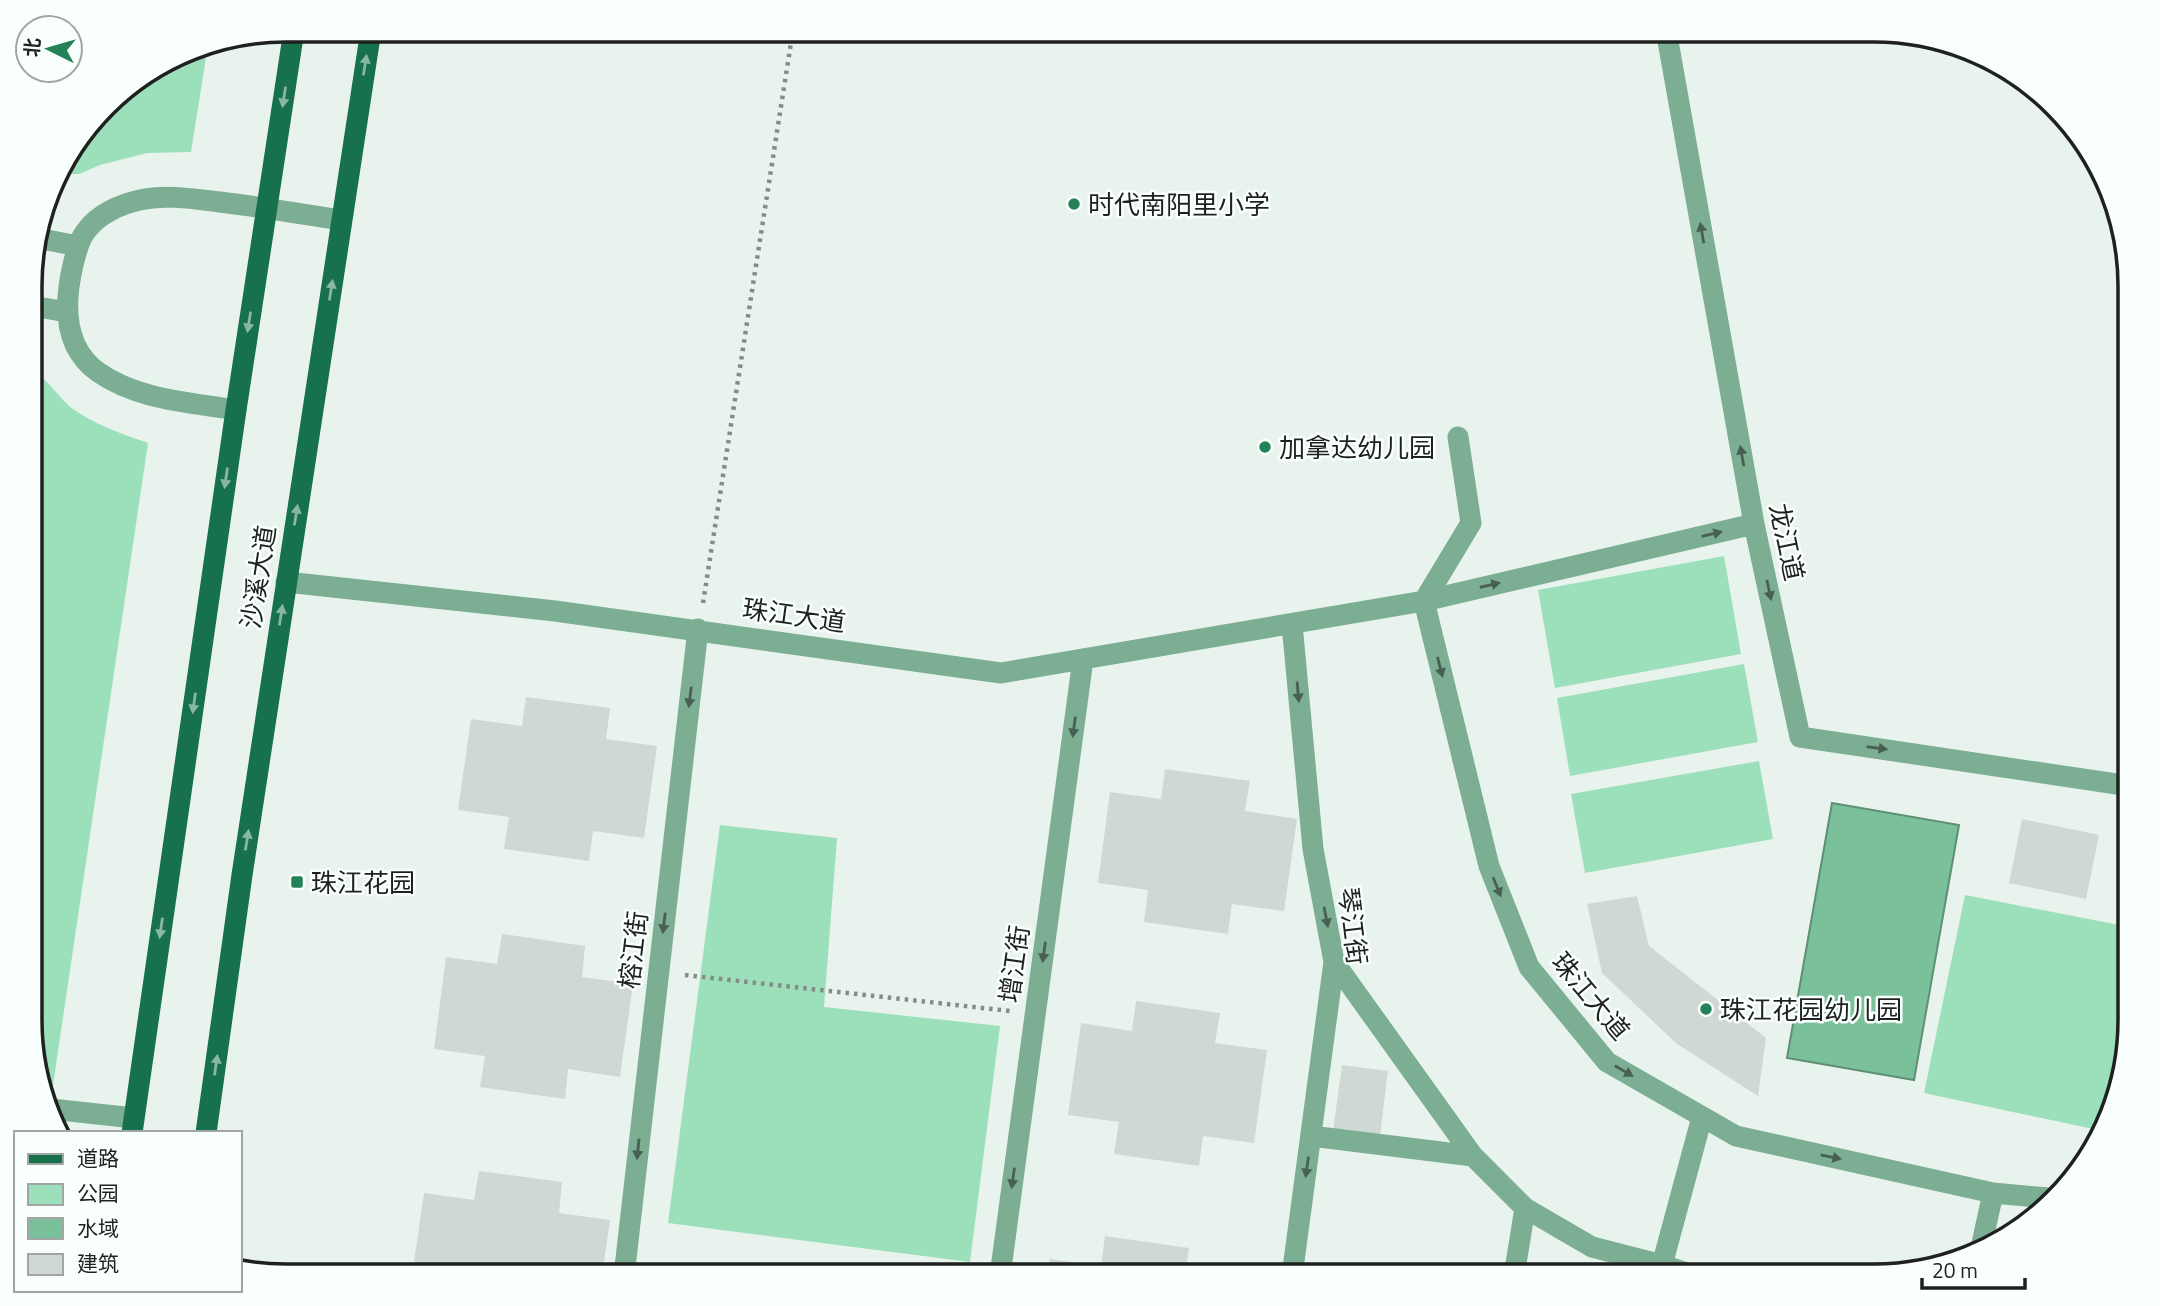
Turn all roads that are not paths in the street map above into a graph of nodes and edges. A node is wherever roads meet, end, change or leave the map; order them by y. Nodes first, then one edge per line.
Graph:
1 (1667, 42) edge
2 (292, 43) edge
3 (369, 43) edge
4 (267, 208) junction
5 (341, 220) junction
6 (47, 240) edge
7 (78, 246) junction
8 (42, 308) edge
9 (67, 312) junction
10 (236, 410) junction
11 (1458, 437) dead end
12 (1754, 524) junction
13 (286, 582) junction
14 (1424, 601) junction
15 (1292, 624) junction
16 (698, 629) junction
17 (1083, 659) junction
18 (2117, 784) edge
19 (1334, 962) junction
20 (60, 1111) edge
21 (1702, 1117) junction
22 (133, 1125) edge
23 (206, 1131) edge
24 (1311, 1136) junction
25 (1473, 1156) junction
26 (1993, 1193) junction
27 (2041, 1197) edge
28 (1525, 1208) junction
29 (1983, 1238) edge
30 (1294, 1263) edge
31 (1516, 1263) edge
32 (1655, 1263) edge
33 (1663, 1263) edge
34 (625, 1264) edge
35 (1002, 1264) edge

12 -> 1 street, 龙江道
2 -> 4 main road, 沙溪大道
5 -> 3 main road, 沙溪大道
4 - 5 street
4 - 7 street
4 -> 10 main road, 沙溪大道
13 -> 5 main road, 沙溪大道
6 - 7 street
7 - 9 street
8 - 9 street
9 - 10 street
10 -> 22 main road, 沙溪大道
11 - 14 street
14 -> 12 street, 珠江大道
12 -> 18 street, 龙江道
13 - 16 street, 珠江大道
23 -> 13 main road, 沙溪大道
14 - 15 street, 珠江大道
14 -> 21 street, 珠江大道
15 - 17 street, 珠江大道
15 -> 19 street, 琴江街
16 - 17 street, 珠江大道
16 -> 34 street, 榕江街
17 -> 35 street, 增江街
19 - 24 street, 琴江街
19 - 25 street
20 - 22 street
21 -> 26 street, 珠江大道
21 - 33 street
24 - 25 street
24 -> 30 street, 琴江街
25 - 28 street
26 - 27 street, 珠江大道
26 - 29 street
28 - 31 street
28 - 32 street

